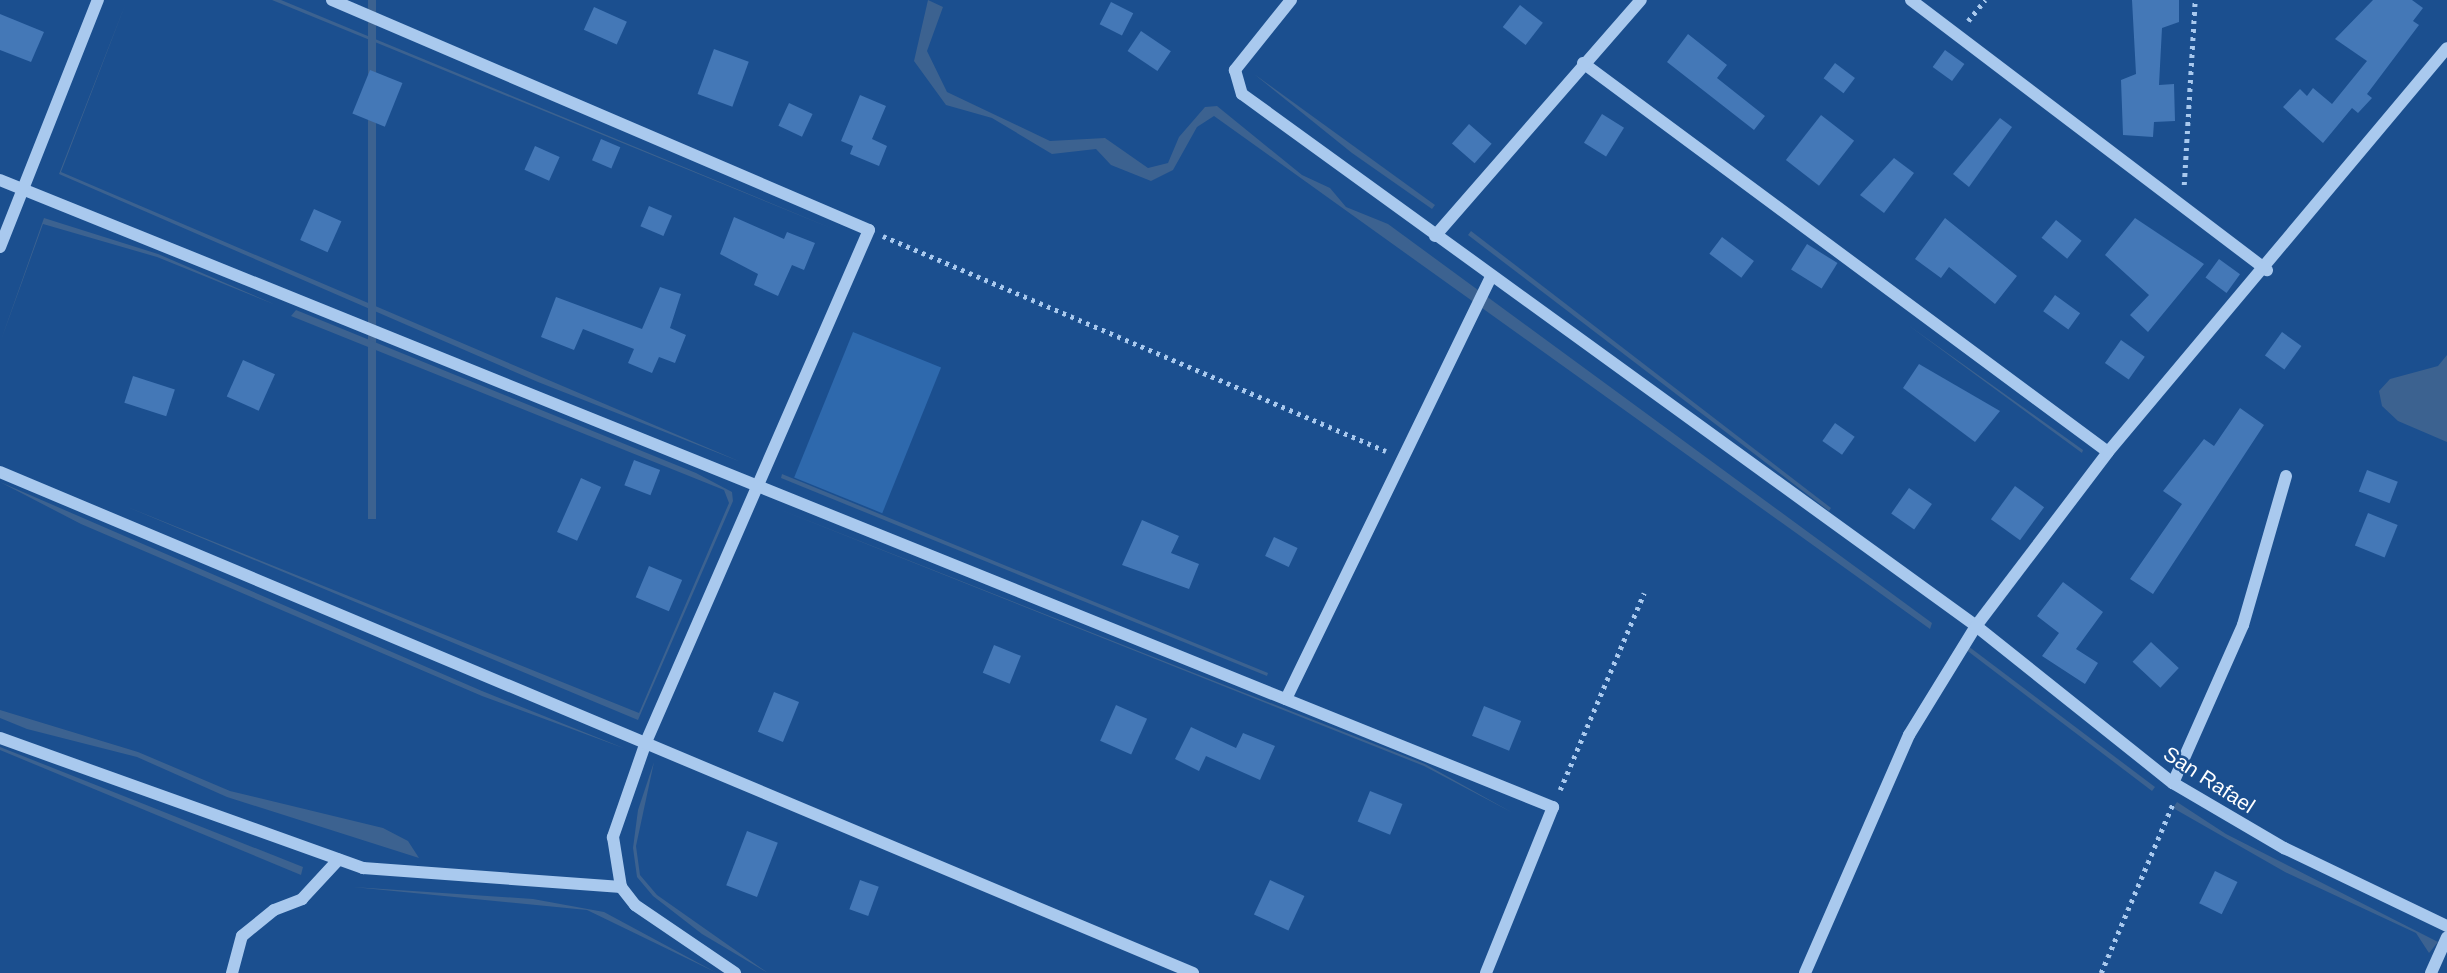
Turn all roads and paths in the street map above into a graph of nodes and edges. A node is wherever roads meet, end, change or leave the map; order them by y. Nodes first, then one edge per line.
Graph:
1 (98, 0) edge
2 (332, 0) edge
3 (1291, 0) edge
4 (1641, 0) edge
5 (1910, 0) edge
6 (1985, 0) edge
7 (2196, 0) edge
8 (1956, 36) junction
9 (2447, 48) edge
10 (1583, 63) junction
11 (0, 180) edge
12 (20, 188) junction
13 (2183, 207) junction
14 (869, 230) junction
15 (1435, 236) junction
16 (0, 247) edge
17 (2267, 270) junction
18 (1491, 276) junction
19 (2108, 452) junction
20 (1402, 458) junction
21 (0, 472) edge
22 (2286, 475) dead end
23 (757, 486) junction
24 (1644, 593) dead end
25 (1976, 626) junction
26 (1286, 699) junction
27 (0, 737) edge
28 (646, 742) junction
29 (2176, 785) junction
30 (1553, 807) junction
31 (339, 859) junction
32 (621, 887) junction
33 (2447, 926) edge
34 (2447, 937) edge
35 (232, 973) edge
36 (735, 973) edge
37 (1194, 973) edge
38 (1486, 973) edge
39 (1805, 973) edge
40 (2101, 973) edge
41 (2431, 973) edge

1 - 12 street
2 - 14 street
3 - 15 street, San Rafael
4 - 10 street
5 - 8 street
6 - 8 path
7 - 13 path
8 - 13 street
9 - 17 street
10 - 15 street
10 - 19 street
11 - 12 street
12 - 16 street
12 - 23 street
13 - 17 street
14 - 20 path
14 - 23 street
15 - 18 street, San Rafael
17 - 19 street
18 - 20 street
18 - 25 street, San Rafael
19 - 25 street
20 - 26 street
21 - 28 street
22 - 29 street
23 - 26 street
23 - 28 street
24 - 30 path
25 - 29 street, San Rafael
25 - 39 street
26 - 30 street
27 - 31 street
28 - 32 street
28 - 37 street
29 - 33 street, San Rafael
29 - 40 path
30 - 38 street
31 - 32 street
31 - 35 street
32 - 36 street
34 - 41 street

